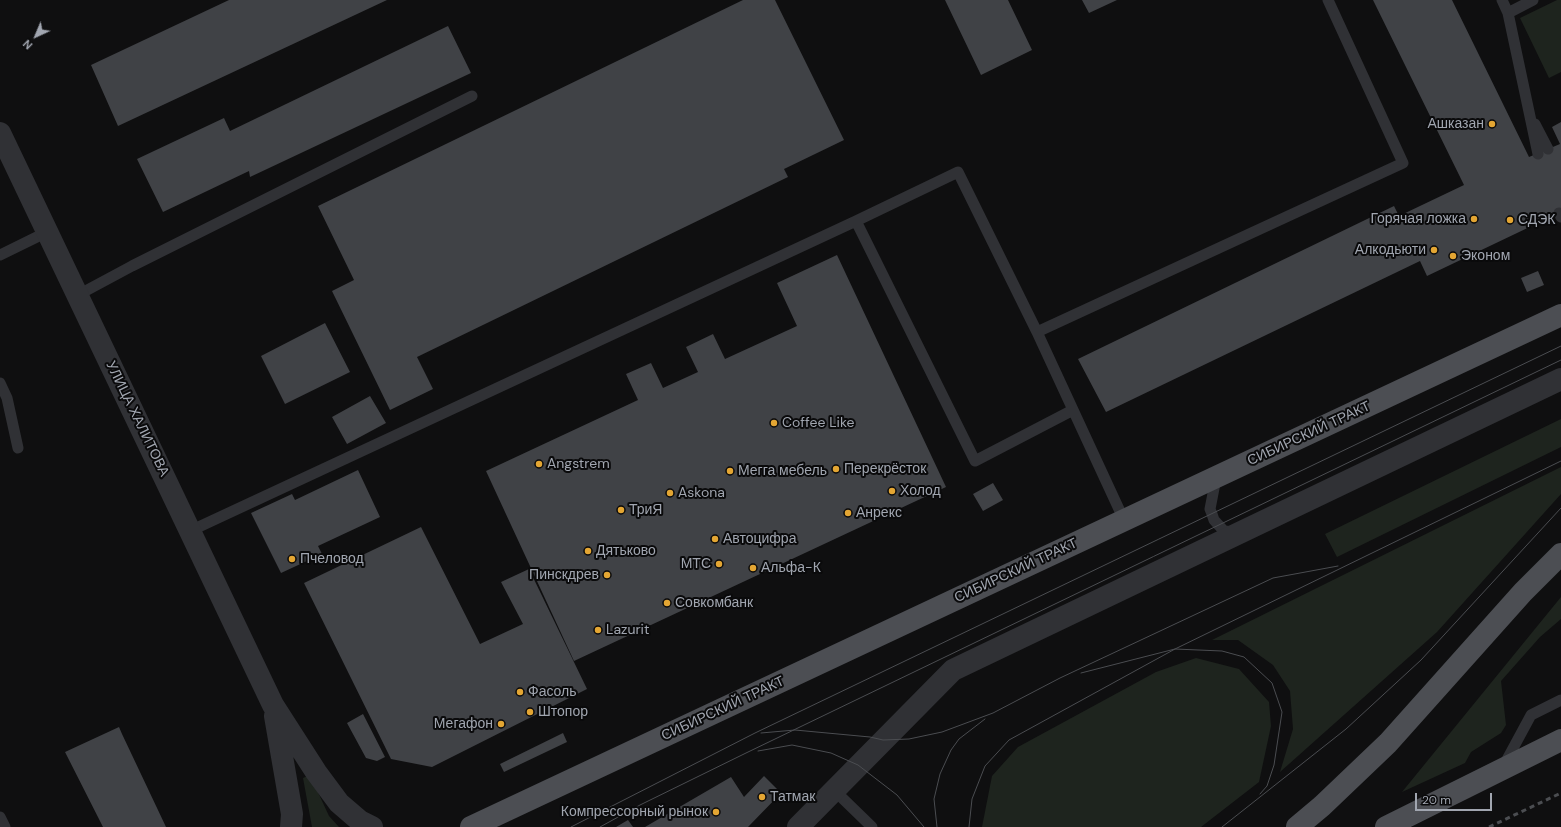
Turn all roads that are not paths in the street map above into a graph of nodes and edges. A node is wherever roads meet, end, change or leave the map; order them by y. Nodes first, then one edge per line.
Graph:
1 (1328, 0) edge
2 (1502, 0) edge
3 (1533, 0) edge
4 (1508, 13) junction
5 (472, 96) dead end
6 (0, 133) edge
7 (1543, 152) dead end
8 (856, 221) junction
9 (47, 232) junction
10 (0, 255) edge
11 (78, 296) junction
12 (1561, 315) edge
13 (1037, 332) junction
14 (1561, 380) edge
15 (0, 383) edge
16 (1073, 410) junction
17 (18, 448) dead end
18 (1216, 478) junction
19 (1124, 520) junction
20 (190, 531) junction
21 (1241, 532) junction
22 (1561, 554) edge
23 (1561, 700) edge
24 (273, 705) junction
25 (1561, 740) edge
26 (1501, 769) junction
27 (837, 793) dead end
28 (0, 817) edge
29 (5, 827) edge
30 (291, 827) edge
31 (372, 827) edge
32 (471, 827) edge
33 (798, 827) edge
34 (872, 827) edge
35 (1296, 827) edge
36 (1386, 827) edge

1 - 13 lane
2 - 4 lane
3 - 4 lane
4 - 7 lane
5 - 11 lane
6 - 9 street, УЛИЦА ХАЛИТОВА
8 - 13 lane
8 - 16 lane
8 - 20 lane
9 - 10 lane
9 - 11 street, УЛИЦА ХАЛИТОВА
11 - 20 street, УЛИЦА ХАЛИТОВА
12 - 18 main road, СИБИРСКИЙ ТРАКТ
13 - 16 lane
14 - 21 street
15 - 17 lane
16 - 19 lane
18 - 19 main road, СИБИРСКИЙ ТРАКТ
18 - 21 lane
19 - 32 main road, СИБИРСКИЙ ТРАКТ
20 - 24 street, УЛИЦА ХАЛИТОВА
21 - 33 street
22 - 35 main road
23 - 26 lane
24 - 30 street
24 - 31 street
25 - 26 main road
26 - 36 main road
27 - 34 lane
28 - 29 lane

